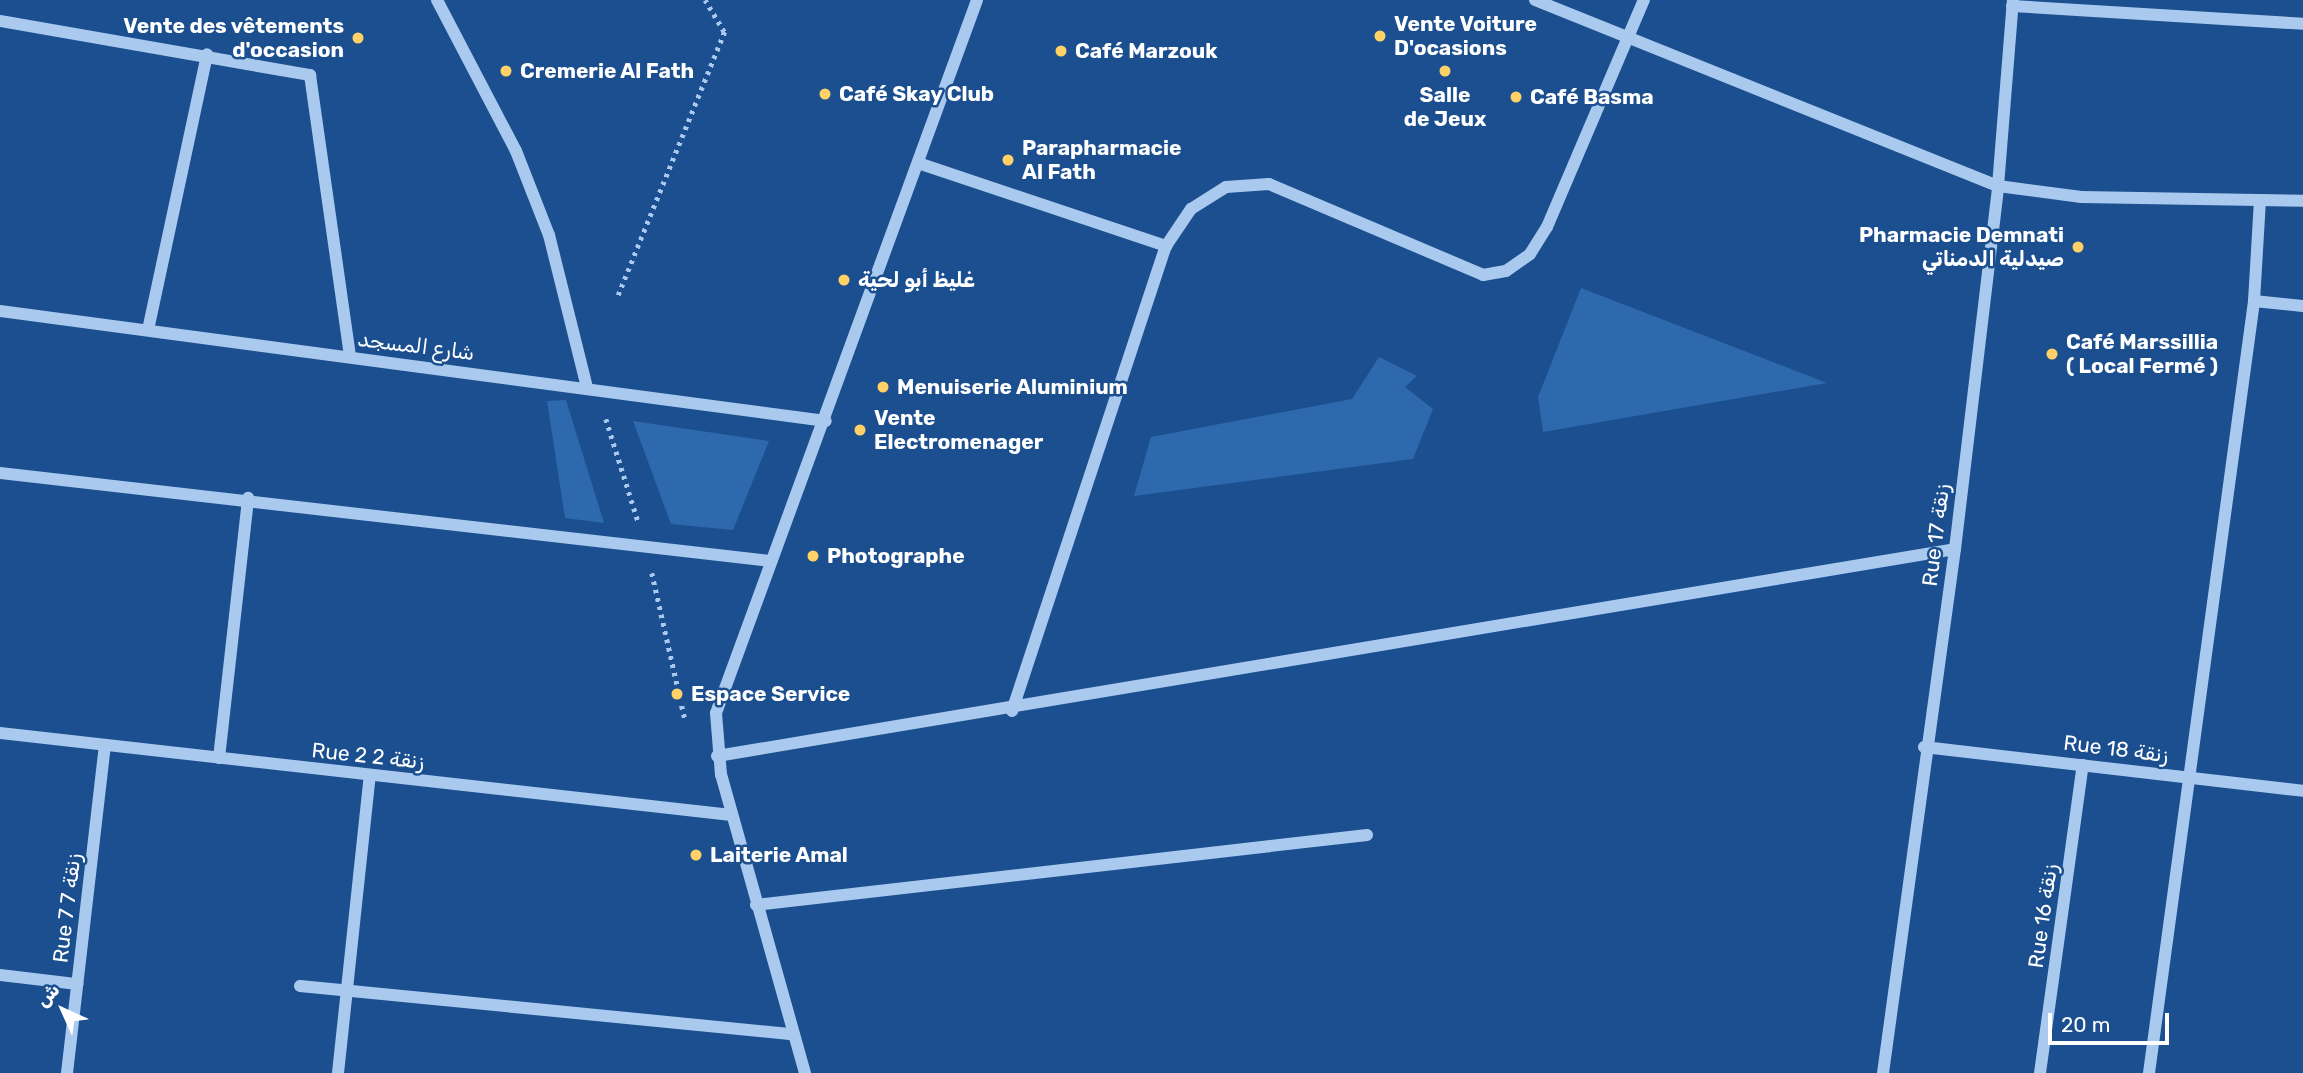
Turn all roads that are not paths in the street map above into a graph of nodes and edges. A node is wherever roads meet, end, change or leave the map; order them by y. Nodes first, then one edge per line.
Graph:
1 (437, 0) edge
2 (977, 0) edge
3 (1535, 0) edge
4 (1644, 0) edge
5 (2013, 3) edge
6 (0, 22) edge
7 (2303, 23) edge
8 (1632, 37) junction
9 (207, 54) junction
10 (918, 163) junction
11 (1998, 186) junction
12 (2260, 201) junction
13 (2303, 201) edge
14 (1166, 246) junction
15 (2254, 301) junction
16 (2303, 306) edge
17 (0, 310) edge
18 (148, 330) junction
19 (350, 356) junction
20 (587, 387) junction
21 (826, 421) junction
22 (0, 473) edge
23 (248, 498) junction
24 (1955, 550) junction
25 (770, 561) junction
26 (1012, 711) junction
27 (0, 733) edge
28 (105, 747) junction
29 (1924, 747) junction
30 (717, 756) junction
31 (219, 758) junction
32 (2083, 765) junction
33 (370, 776) junction
34 (2188, 777) junction
35 (2303, 791) edge
36 (732, 815) junction
37 (1367, 835) dead end
38 (756, 905) junction
39 (0, 975) edge
40 (77, 984) junction
41 (300, 986) dead end
42 (345, 990) junction
43 (790, 1034) junction
44 (66, 1073) edge
45 (338, 1073) edge
46 (805, 1073) edge
47 (1883, 1073) edge
48 (2040, 1073) edge
49 (2149, 1073) edge

1 - 20 street
2 - 10 street
3 - 8 street
4 - 8 street
5 - 7 street
5 - 11 street, Rue 17 زنقة
6 - 9 street
8 - 11 street
8 - 14 street
9 - 18 street
9 - 19 street
10 - 14 street
10 - 21 street
11 - 12 street
11 - 24 street, Rue 17 زنقة
12 - 13 street
12 - 15 street
14 - 26 street
15 - 16 street
15 - 34 street
17 - 18 street, شارع المسجد
18 - 19 street, شارع المسجد
19 - 20 street, شارع المسجد
20 - 21 street, شارع المسجد
21 - 25 street
22 - 23 street
23 - 25 street
23 - 31 street
24 - 26 street
24 - 29 street, Rue 17 زنقة
25 - 30 street
26 - 30 street
27 - 28 street, Rue 2 زنقة 2
28 - 31 street, Rue 2 زنقة 2
28 - 40 street, Rue 7 زنقة 7
29 - 32 street, Rue 18 زنقة
29 - 47 street, Rue 17 زنقة
30 - 36 street
31 - 33 street, Rue 2 زنقة 2
32 - 34 street, Rue 18 زنقة
32 - 48 street, Rue 16 زنقة
33 - 36 street, Rue 2 زنقة 2
33 - 42 street
34 - 35 street, Rue 18 زنقة
34 - 49 street
36 - 38 street
37 - 38 street
38 - 43 street
39 - 40 street
40 - 44 street, Rue 7 زنقة 7
41 - 42 street
42 - 43 street
42 - 45 street
43 - 46 street

